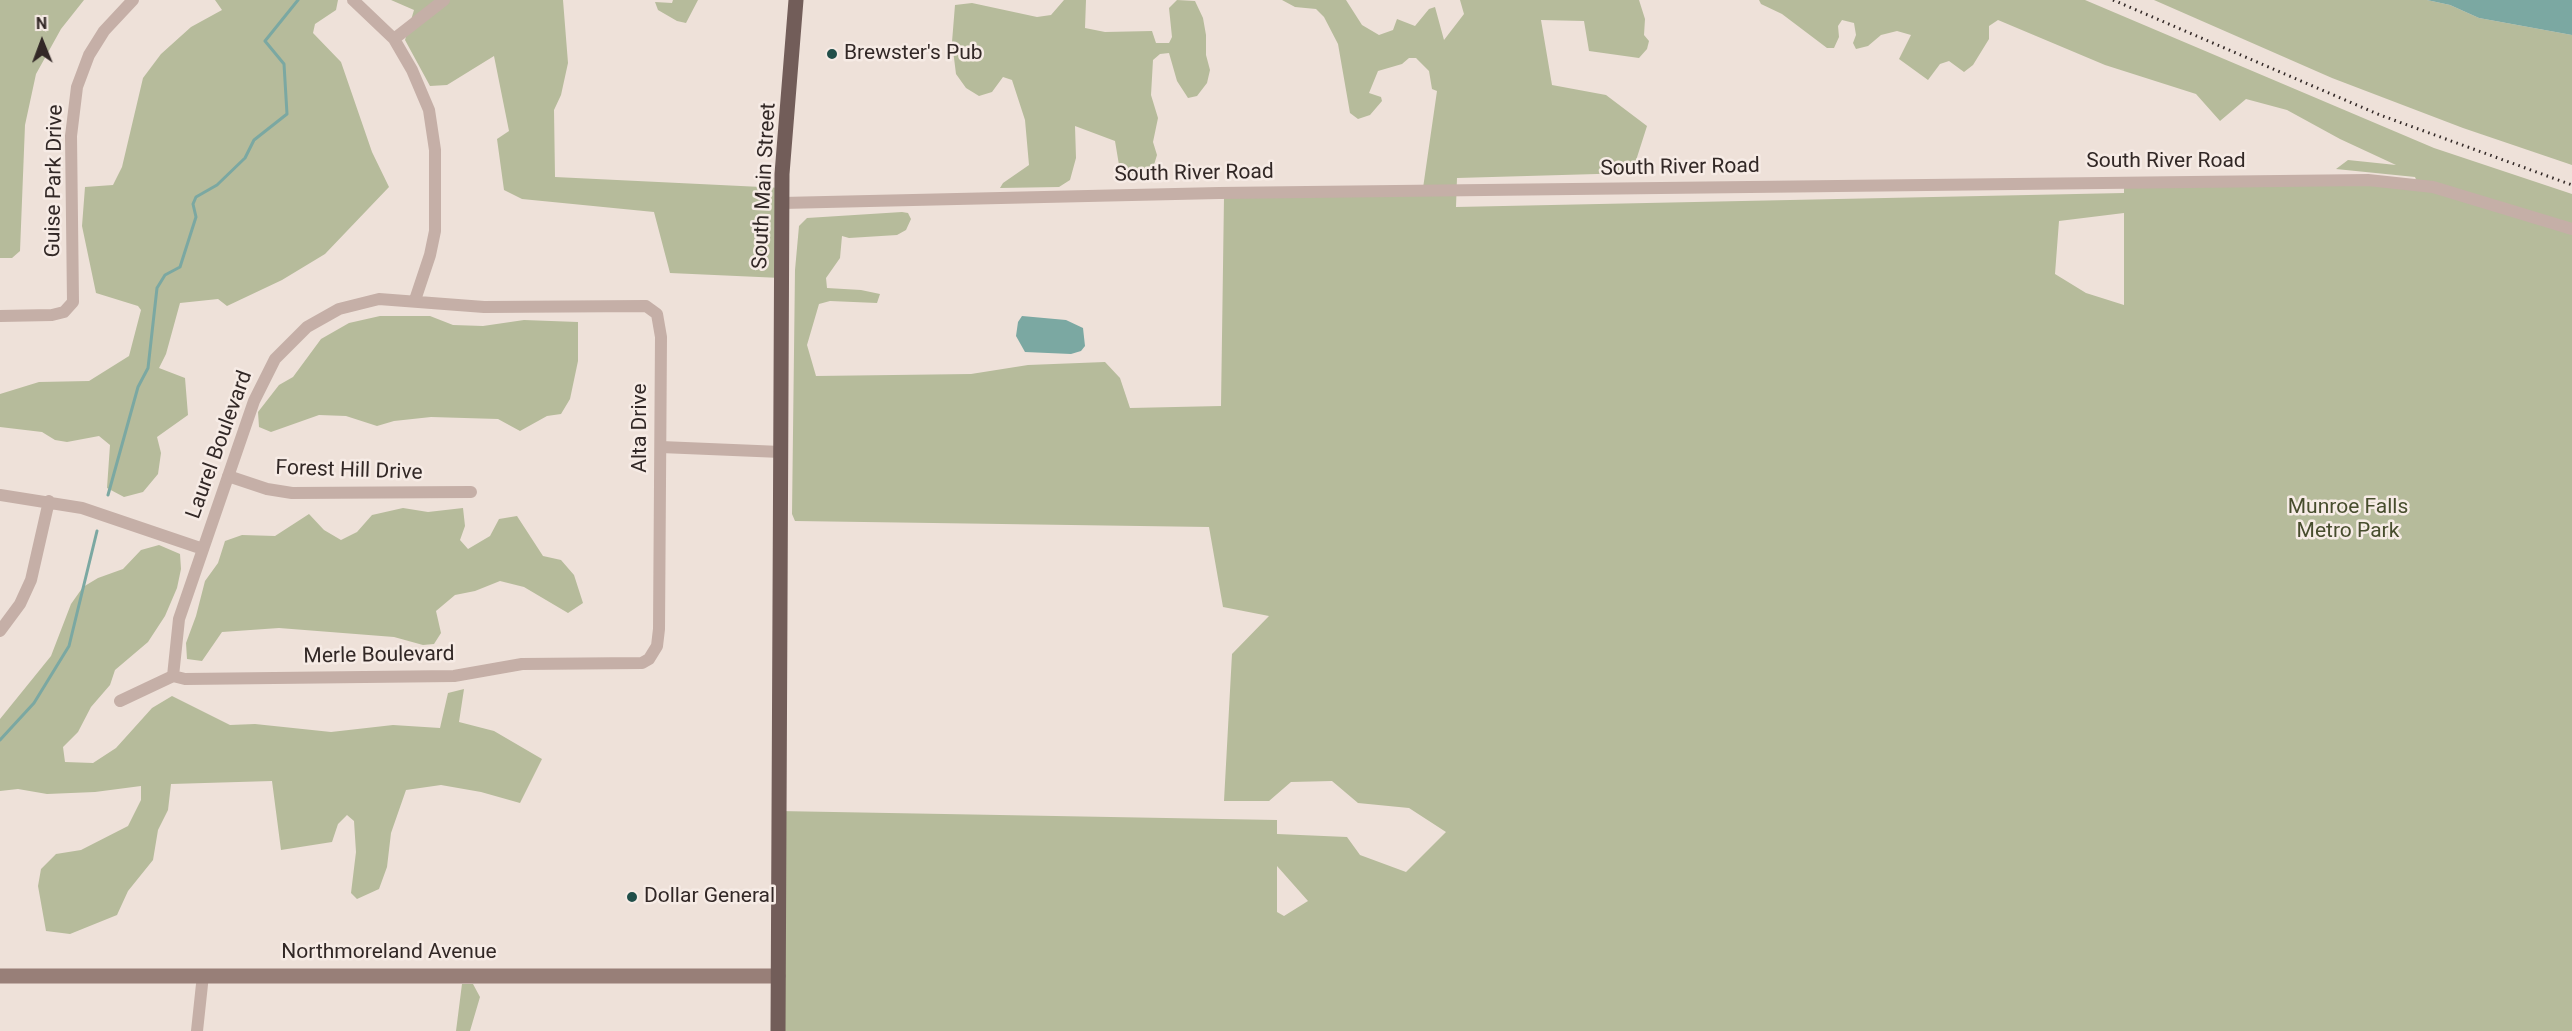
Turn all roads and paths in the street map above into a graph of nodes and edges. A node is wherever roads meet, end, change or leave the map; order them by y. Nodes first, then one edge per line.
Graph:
1 (353, 0) edge
2 (444, 0) edge
3 (796, 0) edge
4 (125, 3) edge
5 (394, 39) junction
6 (782, 203) junction
7 (2572, 229) edge
8 (415, 300) junction
9 (606, 306) joint
10 (0, 316) edge
11 (661, 447) junction
12 (781, 452) junction
13 (228, 476) junction
14 (471, 492) dead end
15 (0, 495) edge
16 (48, 501) junction
17 (203, 549) junction
18 (659, 596) joint
19 (0, 632) edge
20 (173, 676) junction
21 (120, 701) dead end
22 (203, 975) junction
23 (0, 976) edge
24 (778, 976) junction
25 (197, 1031) edge
26 (778, 1031) edge

1 - 5 street
2 - 5 street
3 - 6 main road, South Main Street
4 - 10 street, Guise Park Drive
5 - 8 street
6 - 7 street, South River Road
6 - 12 main road, South Main Street
8 - 9 street, Laurel Boulevard
8 - 13 street, Laurel Boulevard
9 - 11 street, Alta Drive
11 - 12 street
11 - 18 street, Alta Drive
12 - 24 main road, South Main Street
13 - 14 street, Forest Hill Drive
13 - 17 street, Laurel Boulevard
15 - 16 street
16 - 17 street
16 - 19 street
17 - 20 street, Laurel Boulevard
18 - 20 street, Merle Boulevard
20 - 21 street
22 - 23 street, Northmoreland Avenue
22 - 24 street, Northmoreland Avenue
22 - 25 street
24 - 26 main road, South Main Street

